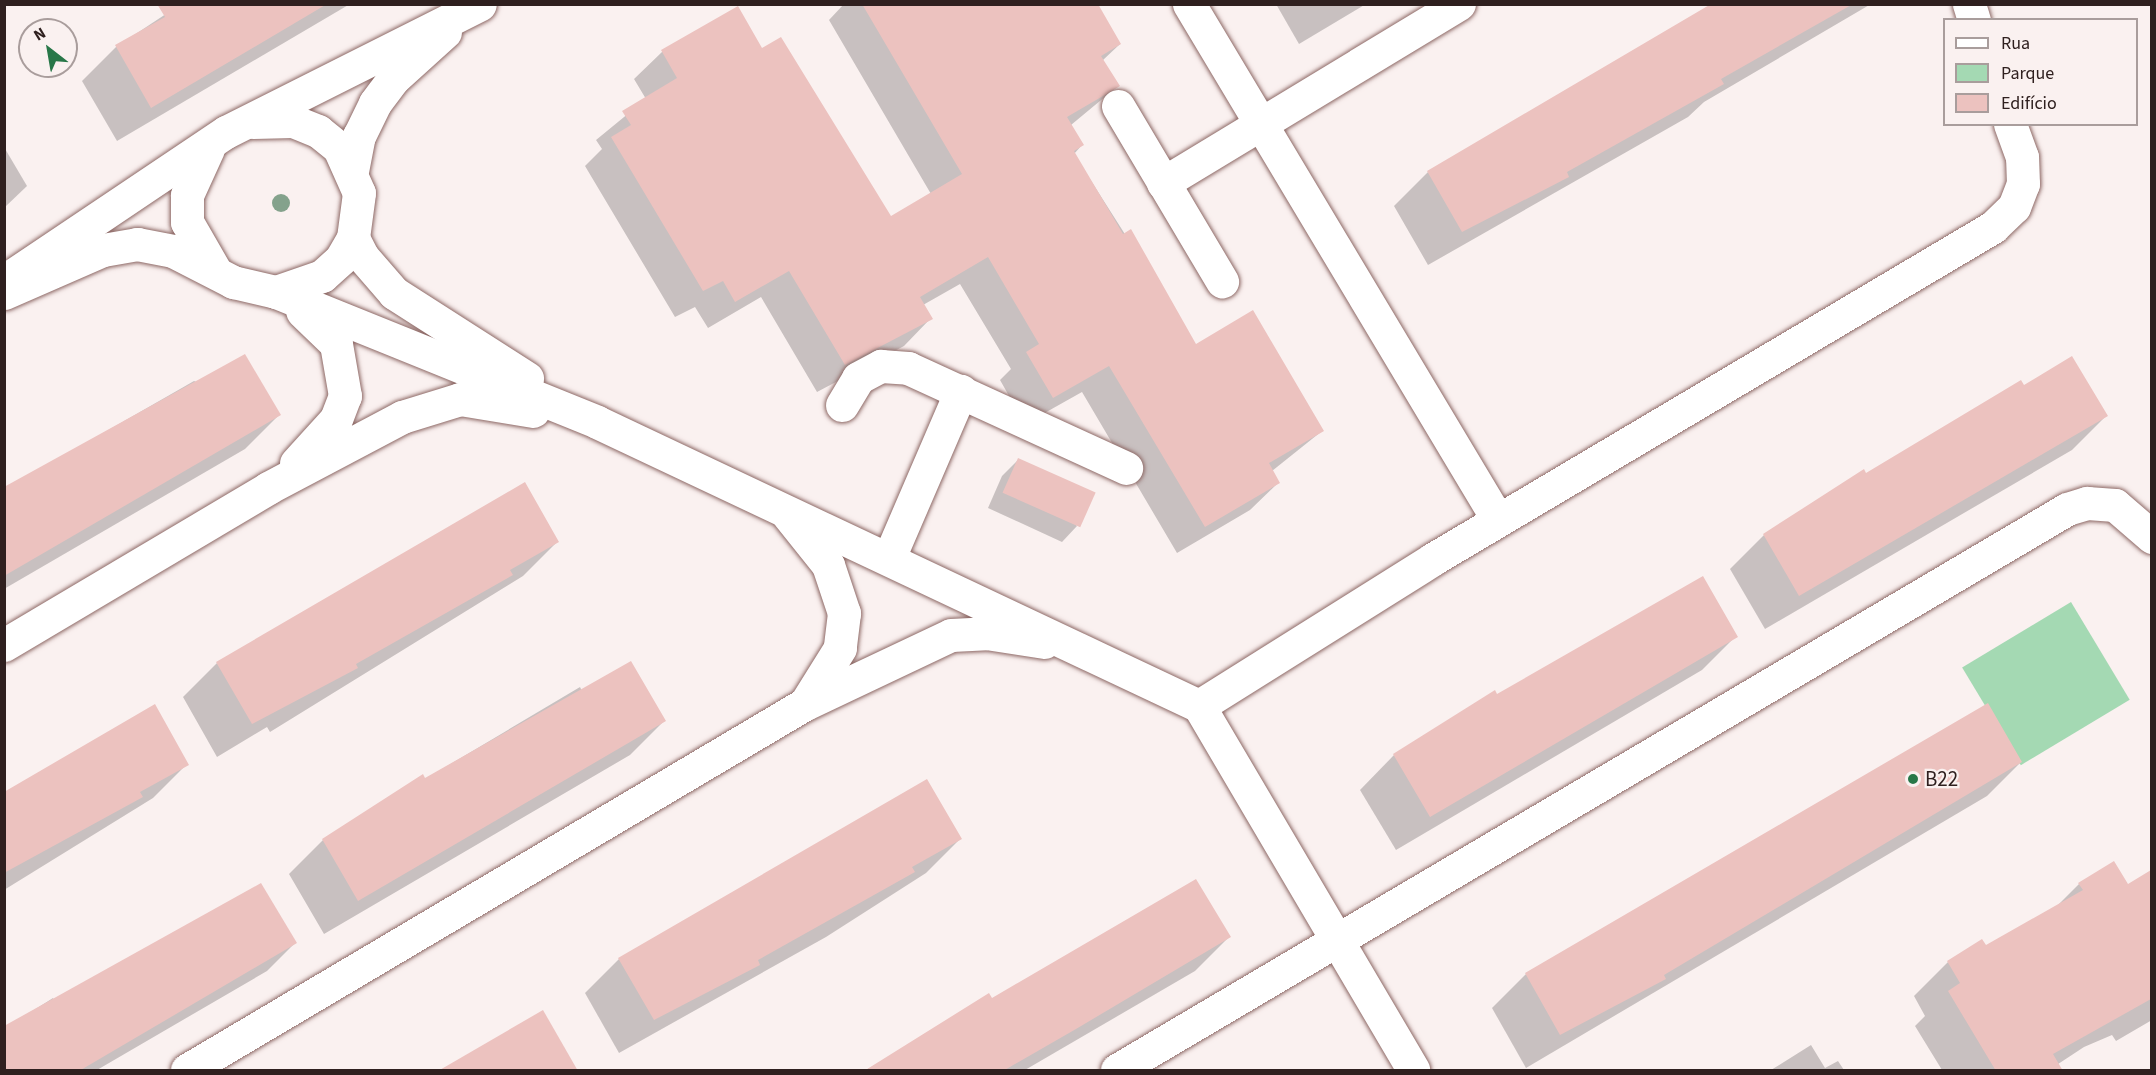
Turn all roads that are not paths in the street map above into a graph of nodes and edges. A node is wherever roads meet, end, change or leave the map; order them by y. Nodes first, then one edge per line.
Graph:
1 (1189, 4) edge
2 (1459, 4) edge
3 (474, 8) edge
4 (1118, 106) dead end
5 (246, 123) junction
6 (1260, 124) junction
7 (2011, 126) edge
8 (210, 146) junction
9 (352, 171) junction
10 (1163, 183) junction
11 (353, 238) junction
12 (214, 269) junction
13 (4, 281) edge
14 (1222, 281) dead end
15 (276, 292) junction
16 (4, 293) edge
17 (961, 391) junction
18 (842, 405) dead end
19 (597, 422) junction
20 (1126, 468) dead end
21 (268, 488) junction
22 (783, 509) junction
23 (1498, 520) junction
24 (2151, 537) edge
25 (889, 558) junction
26 (4, 645) edge
27 (1077, 646) junction
28 (805, 704) junction
29 (1199, 706) junction
30 (1335, 940) junction
31 (188, 1071) edge
32 (1117, 1071) edge
33 (1413, 1071) edge

1 - 6 street
2 - 6 street
3 - 5 street
3 - 9 street
4 - 10 street
5 - 8 street
5 - 9 street
6 - 10 street
6 - 23 street
7 - 23 street
8 - 12 street
8 - 13 street
9 - 11 street
10 - 14 street
11 - 15 street
11 - 19 street
12 - 15 street
12 - 16 street
15 - 19 street
15 - 21 street
17 - 18 street
17 - 20 street
17 - 25 street
19 - 21 street
19 - 22 street
21 - 26 street
22 - 25 street
22 - 28 street
23 - 29 street
24 - 30 street
25 - 27 street
27 - 28 street
27 - 29 street
28 - 31 street
29 - 30 street
30 - 32 street
30 - 33 street

